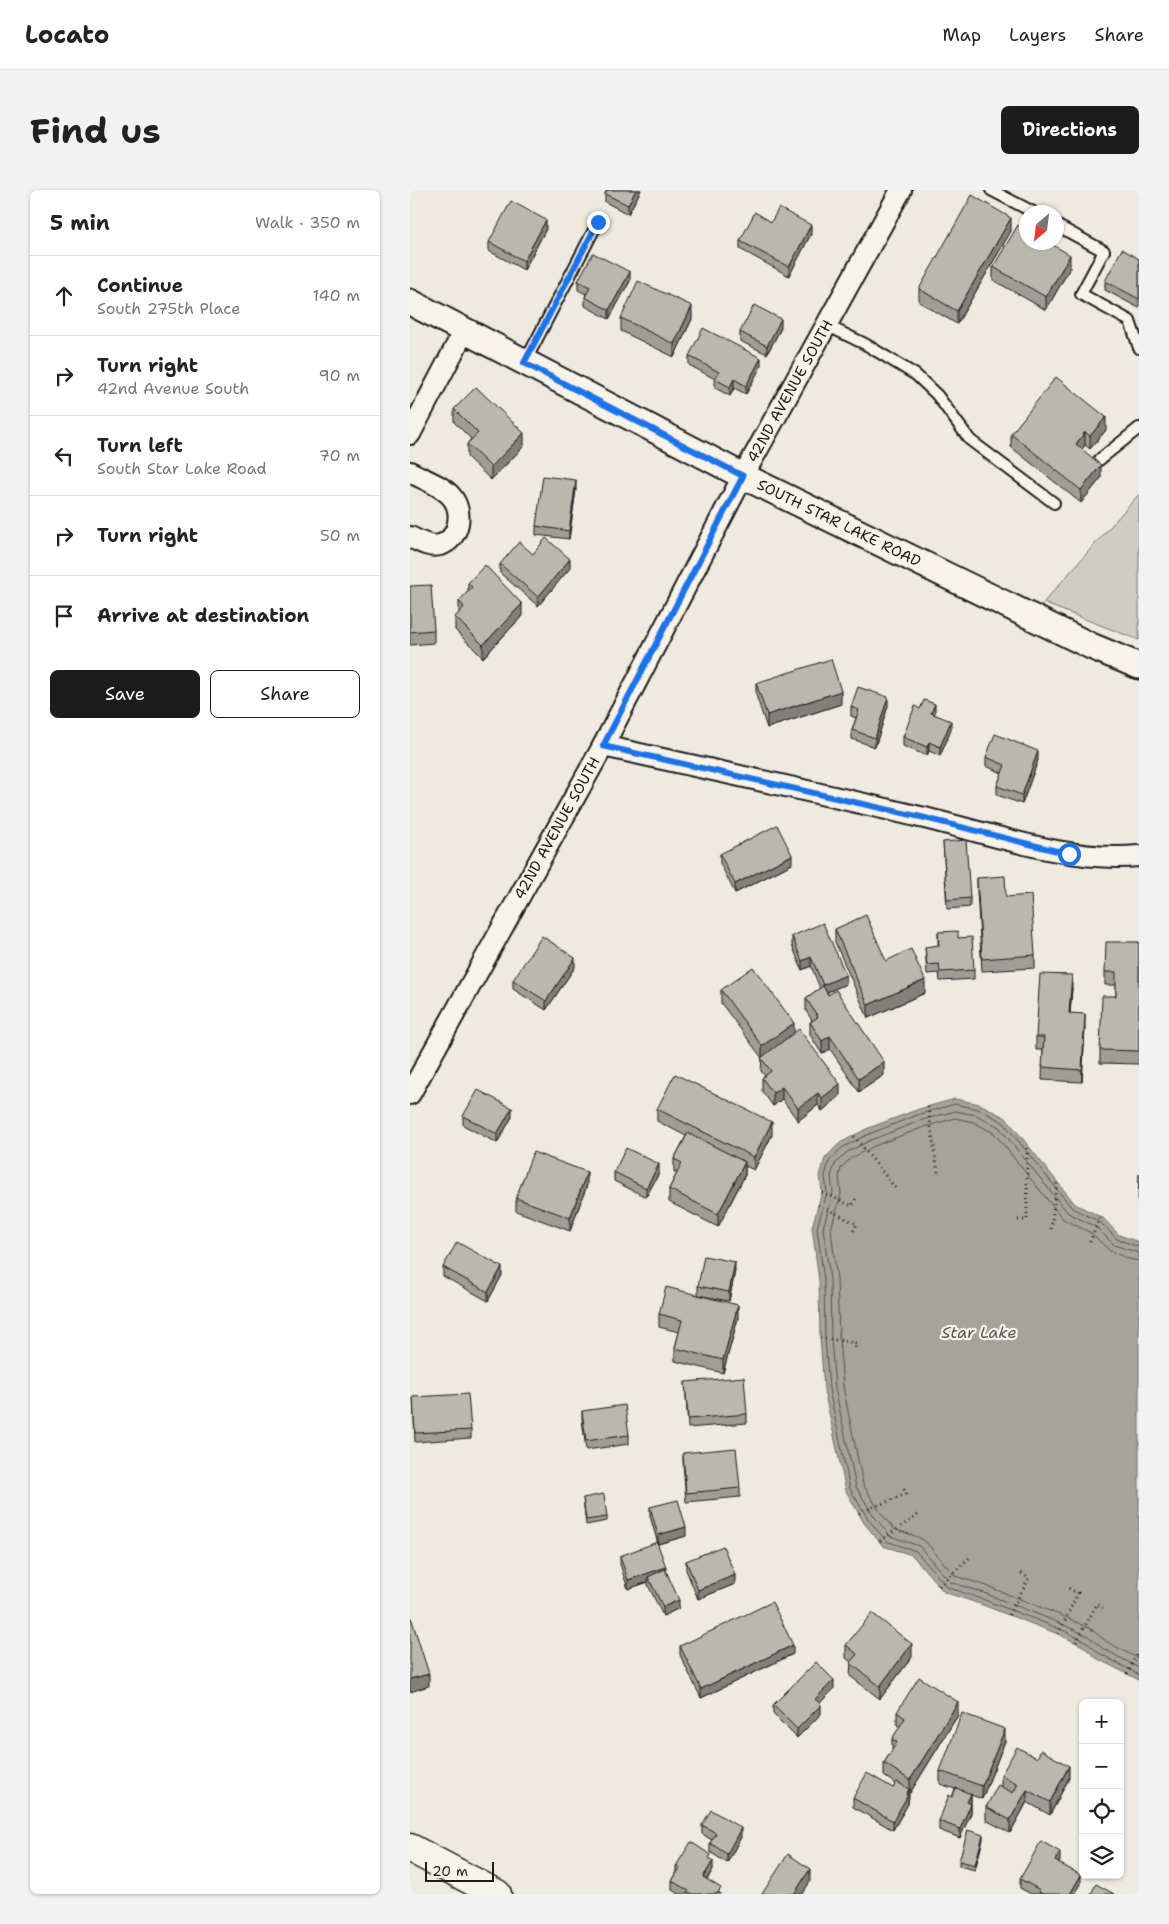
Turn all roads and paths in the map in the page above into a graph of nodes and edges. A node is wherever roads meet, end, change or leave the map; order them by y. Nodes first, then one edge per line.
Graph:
1 (901, 190) edge
2 (991, 190) edge
3 (1020, 205) edge
4 (598, 222) dead end
5 (1064, 229) edge
6 (410, 302) edge
7 (826, 325) junction
8 (464, 331) junction
9 (1139, 348) edge
10 (524, 363) junction
11 (1139, 428) edge
12 (410, 434) edge
13 (1099, 460) dead end
14 (410, 472) edge
15 (743, 476) junction
16 (1054, 503) dead end
17 (410, 537) edge
18 (1139, 666) edge
19 (603, 746) junction
20 (1139, 856) edge
21 (410, 1094) edge
22 (928, 1106) dead end
23 (854, 1136) dead end
24 (1027, 1144) dead end
25 (938, 1174) dead end
26 (1057, 1180) dead end
27 (896, 1189) dead end
28 (822, 1192) dead end
29 (856, 1198) dead end
30 (818, 1205) dead end
31 (1100, 1216) dead end
32 (1018, 1220) dead end
33 (1051, 1229) dead end
34 (853, 1232) dead end
35 (1090, 1242) dead end
36 (820, 1338) dead end
37 (855, 1350) dead end
38 (903, 1487) dead end
39 (859, 1513) dead end
40 (918, 1515) dead end
41 (880, 1541) dead end
42 (969, 1558) dead end
43 (1021, 1573) dead end
44 (939, 1586) dead end
45 (1066, 1587) dead end
46 (1103, 1608) dead end
47 (1009, 1615) dead end
48 (1058, 1634) dead end
49 (1076, 1642) dead end
50 (1139, 1651) edge
51 (1127, 1674) dead end
52 (410, 1848) edge
53 (497, 1894) edge

1 - 7 street, 42ND AVENUE SOUTH
2 - 3 lane
4 - 10 lane
5 - 9 lane
6 - 8 street, SOUTH STAR LAKE ROAD
7 - 15 street, 42ND AVENUE SOUTH
7 - 16 lane
8 - 10 street, SOUTH STAR LAKE ROAD
8 - 12 street
10 - 15 street, SOUTH STAR LAKE ROAD
11 - 13 lane
14 - 17 street
15 - 18 street, SOUTH STAR LAKE ROAD
15 - 19 street, 42ND AVENUE SOUTH
19 - 20 street
19 - 21 street, 42ND AVENUE SOUTH
22 - 25 path
23 - 27 path
24 - 32 path
26 - 33 path
28 - 29 path
30 - 34 path
31 - 35 path
36 - 37 path
38 - 39 path
40 - 41 path
42 - 44 path
43 - 47 path
45 - 48 path
46 - 49 path
50 - 51 path
52 - 53 main road

